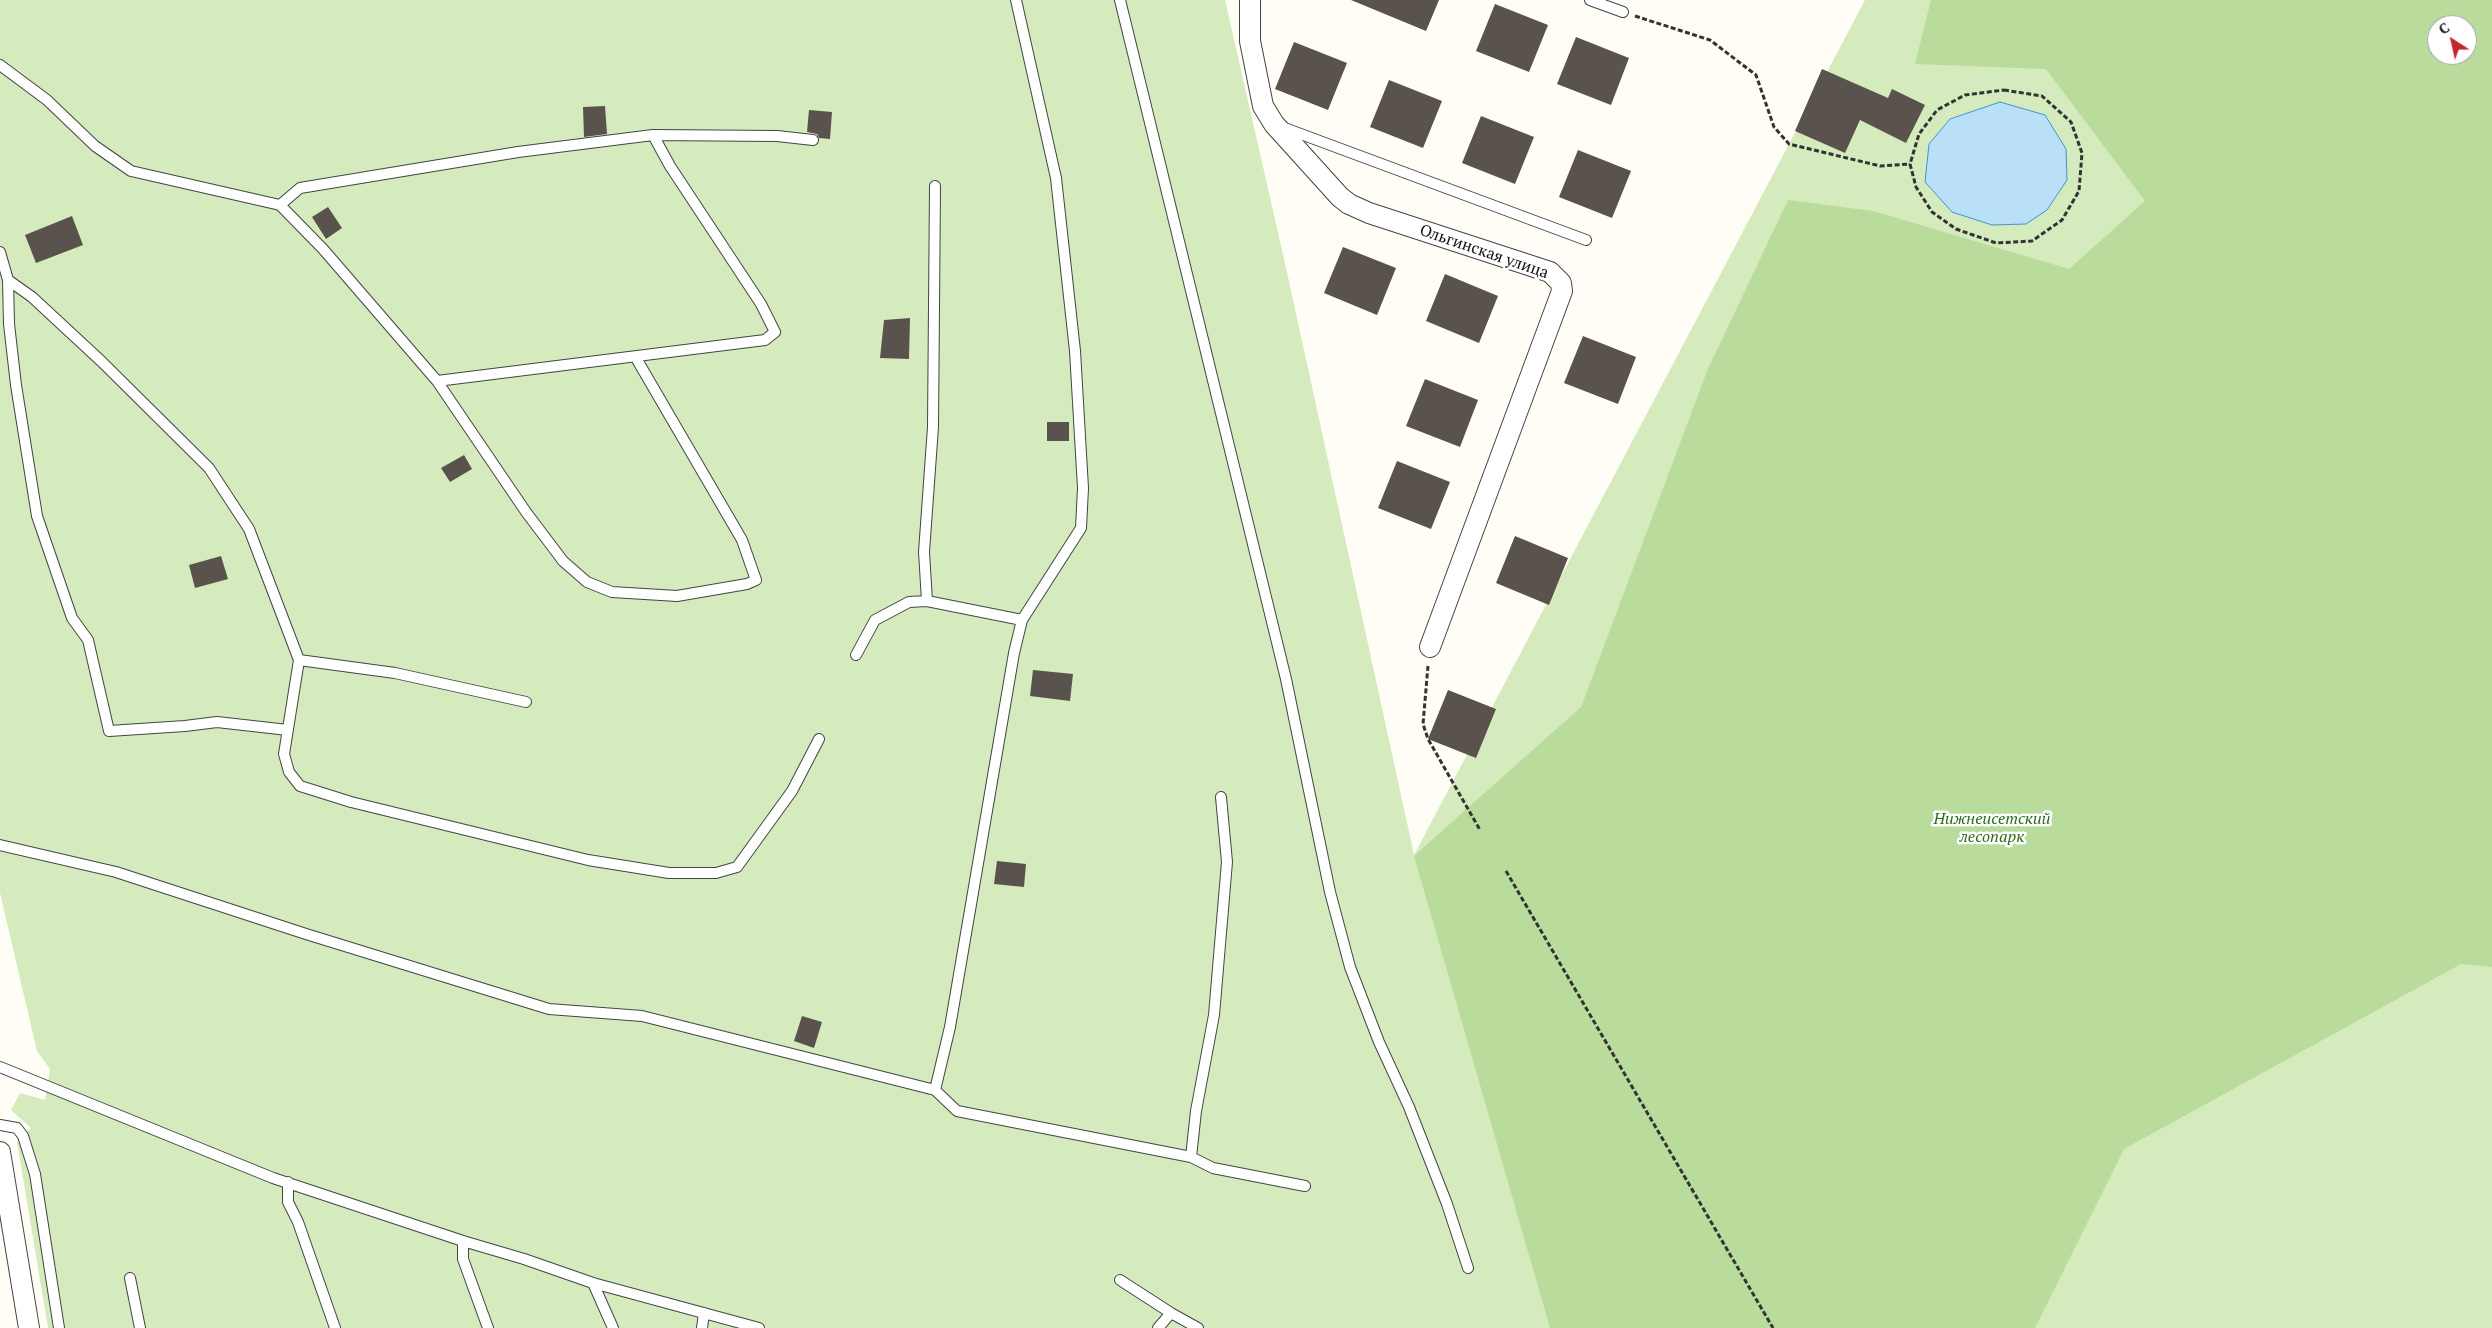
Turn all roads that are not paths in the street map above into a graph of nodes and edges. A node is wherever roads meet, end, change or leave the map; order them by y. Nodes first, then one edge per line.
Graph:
1 (1016, 0) edge
2 (1120, 0) edge
3 (1250, 0) edge
4 (1590, 0) edge
5 (1623, 12) road end
6 (0, 65) edge
7 (1274, 124) junction
8 (653, 135) junction
9 (813, 140) dead end
10 (935, 186) dead end
11 (280, 205) junction
12 (1586, 240) dead end
13 (0, 252) edge
14 (8, 280) junction
15 (636, 358) junction
16 (437, 381) junction
17 (927, 602) junction
18 (1022, 620) junction
19 (1430, 647) road end
20 (856, 656) dead end
21 (299, 660) junction
22 (526, 702) dead end
23 (288, 730) junction
24 (819, 739) dead end
25 (1221, 797) dead end
26 (0, 845) edge
27 (0, 1067) edge
28 (935, 1090) junction
29 (0, 1125) edge
30 (0, 1152) edge
31 (1191, 1157) junction
32 (288, 1182) junction
33 (1305, 1186) dead end
34 (463, 1241) junction
35 (1468, 1268) dead end
36 (130, 1278) dead end
37 (1120, 1280) dead end
38 (593, 1283) junction
39 (704, 1313) junction
40 (1171, 1313) junction
41 (29, 1328) edge
42 (59, 1328) edge
43 (140, 1328) edge
44 (334, 1328) edge
45 (488, 1328) edge
46 (612, 1328) edge
47 (702, 1328) edge
48 (759, 1328) edge
49 (1158, 1328) edge
50 (1198, 1328) edge

1 - 18 lane
2 - 35 lane
3 - 7 street, Ольгинская улица
4 - 5 lane
6 - 11 lane
7 - 12 lane
7 - 19 street, Ольгинская улица
8 - 9 lane
8 - 11 lane
8 - 15 lane
10 - 17 lane
11 - 16 lane
13 - 14 lane
14 - 21 lane
14 - 23 lane
15 - 16 lane
15 - 16 lane
17 - 18 lane
17 - 20 lane
18 - 28 lane
21 - 22 lane
21 - 23 lane
23 - 24 lane
25 - 31 lane
26 - 28 lane
27 - 32 lane
28 - 31 lane
29 - 42 lane
30 - 41 street
31 - 33 lane
32 - 34 lane
32 - 44 lane
34 - 38 lane
34 - 45 lane
36 - 43 lane
37 - 40 lane
38 - 39 lane
38 - 46 lane
39 - 47 lane
39 - 48 lane
40 - 49 lane
40 - 50 lane

